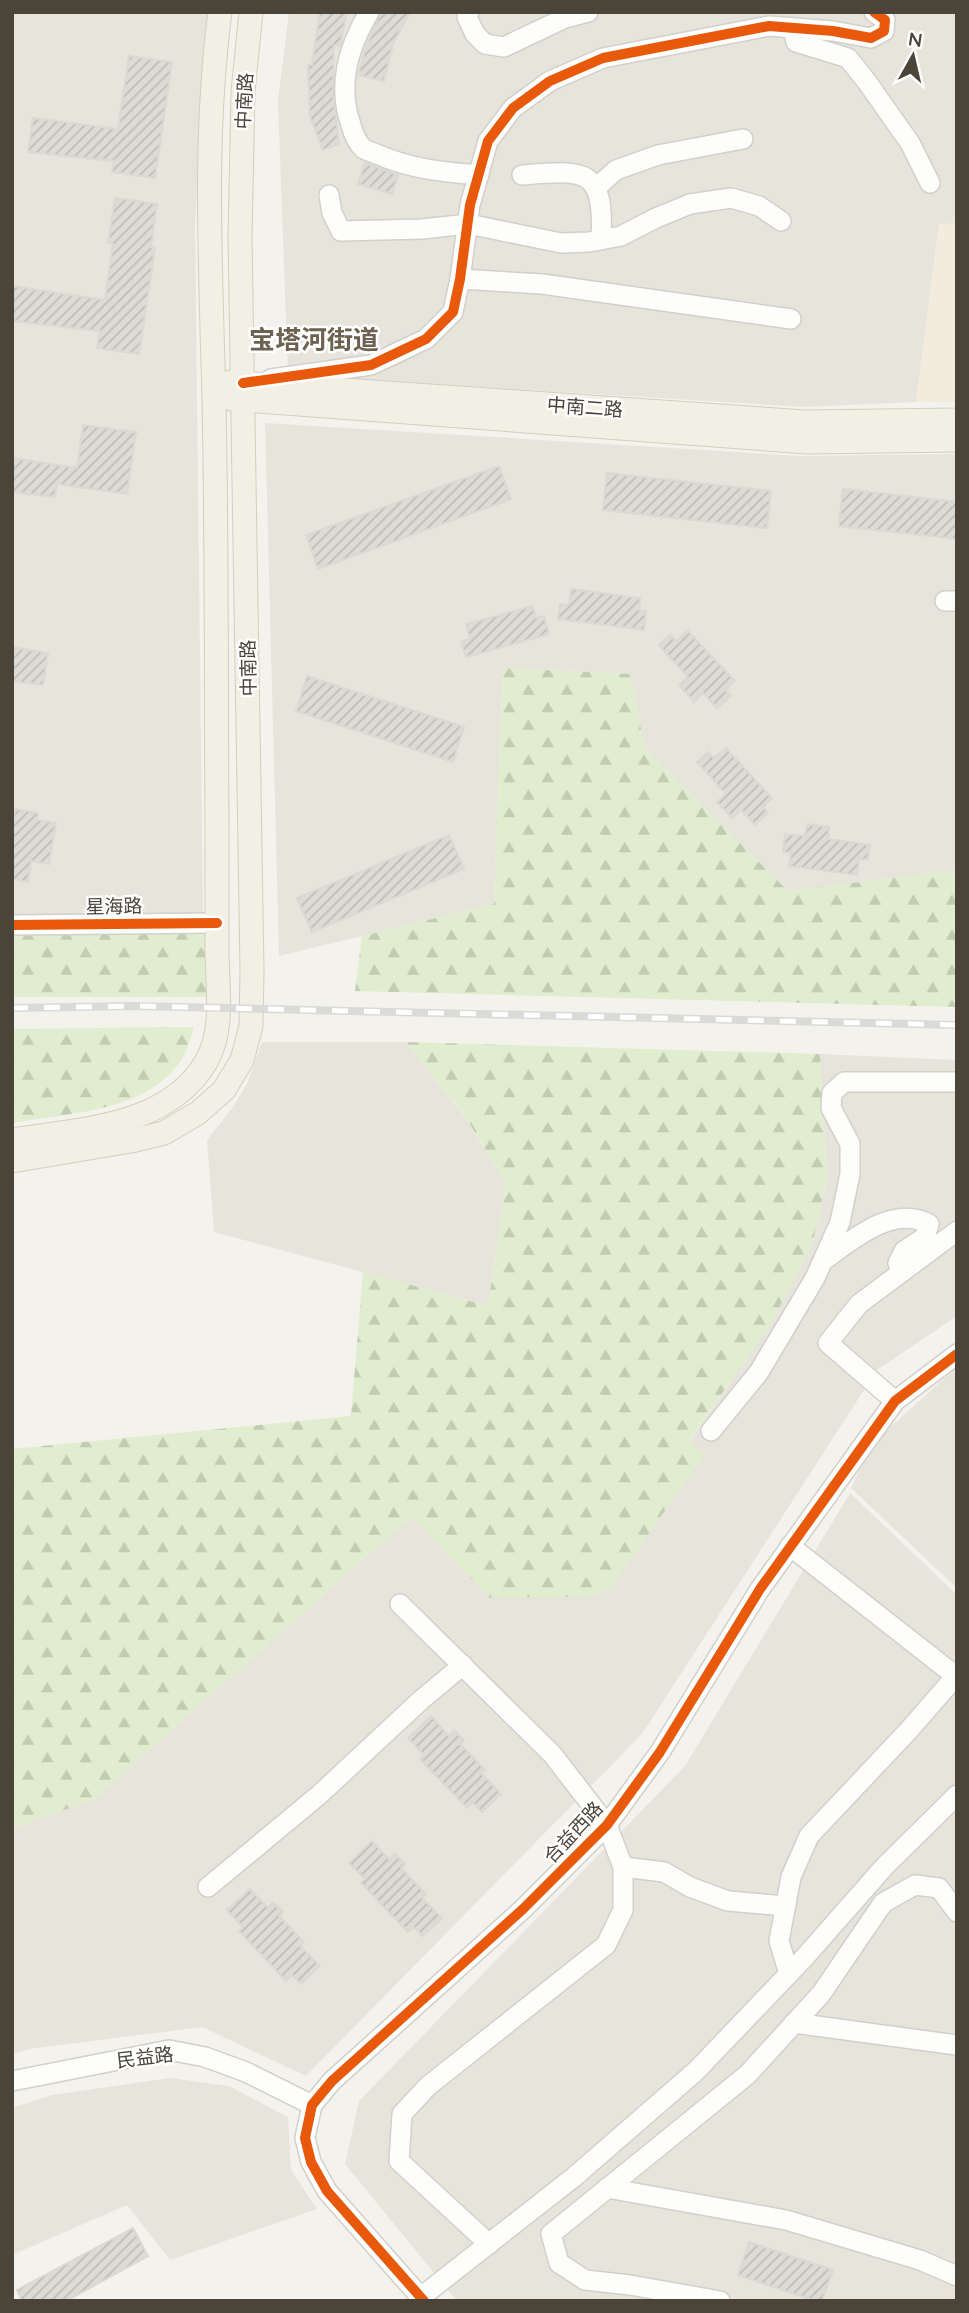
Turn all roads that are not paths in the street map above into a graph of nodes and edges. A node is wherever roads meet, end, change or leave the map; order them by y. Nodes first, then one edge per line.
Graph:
1 (220, 12) edge
2 (251, 12) edge
3 (369, 12) edge
4 (469, 12) edge
5 (588, 12) edge
6 (874, 12) edge
7 (793, 28) junction
8 (743, 139) dead end
9 (479, 175) junction
10 (522, 175) dead end
11 (929, 183) dead end
12 (596, 188) junction
13 (329, 195) dead end
14 (781, 221) dead end
15 (468, 225) junction
16 (601, 240) junction
17 (460, 279) junction
18 (791, 320) dead end
19 (213, 390) junction
20 (243, 391) junction
21 (957, 420) edge
22 (957, 440) edge
23 (217, 923) junction
24 (12, 925) edge
25 (957, 1082) edge
26 (12, 1140) edge
27 (12, 1161) edge
28 (957, 1231) edge
29 (823, 1260) junction
30 (901, 1272) junction
31 (957, 1354) edge
32 (895, 1401) junction
33 (711, 1431) dead end
34 (790, 1546) junction
35 (400, 1604) dead end
36 (463, 1665) junction
37 (956, 1676) edge
38 (957, 1795) edge
39 (607, 1825) junction
40 (623, 1867) junction
41 (208, 1887) dead end
42 (786, 1906) junction
43 (957, 1912) edge
44 (789, 1974) junction
45 (794, 2023) junction
46 (957, 2045) edge
47 (12, 2081) edge
48 (312, 2105) junction
49 (607, 2188) junction
50 (489, 2244) junction
51 (957, 2276) edge
52 (422, 2299) edge
53 (720, 2301) edge

1 - 19 main road, 中南路
2 - 20 main road, 中南路
3 - 9 street
4 - 5 street
6 - 7 street
7 - 9 street
7 - 11 street
8 - 12 street
9 - 15 street
10 - 12 street
12 - 16 street
13 - 15 street
14 - 16 street
15 - 16 street
15 - 17 street
17 - 18 street
17 - 20 street
19 - 20 main road, 中南二路
19 - 23 main road, 中南路
20 - 21 main road, 中南二路
20 - 22 main road, 中南二路
20 - 27 main road, 中南路
23 - 24 street, 星海路
23 - 26 main road, 中南路
25 - 29 street
28 - 30 street
29 - 30 street
29 - 33 street
30 - 32 street
31 - 32 street, 合益西路
32 - 34 street, 合益西路
34 - 37 street
34 - 39 street, 合益西路
35 - 36 street
36 - 39 street
36 - 41 street
37 - 42 street
38 - 44 street
39 - 40 street
39 - 48 street, 合益西路
40 - 42 street
40 - 50 street
42 - 44 street
43 - 45 street
44 - 50 street
45 - 46 street
45 - 49 street
47 - 48 street, 民益路
48 - 52 street, 合益西路
49 - 51 street
49 - 53 street
50 - 52 street

